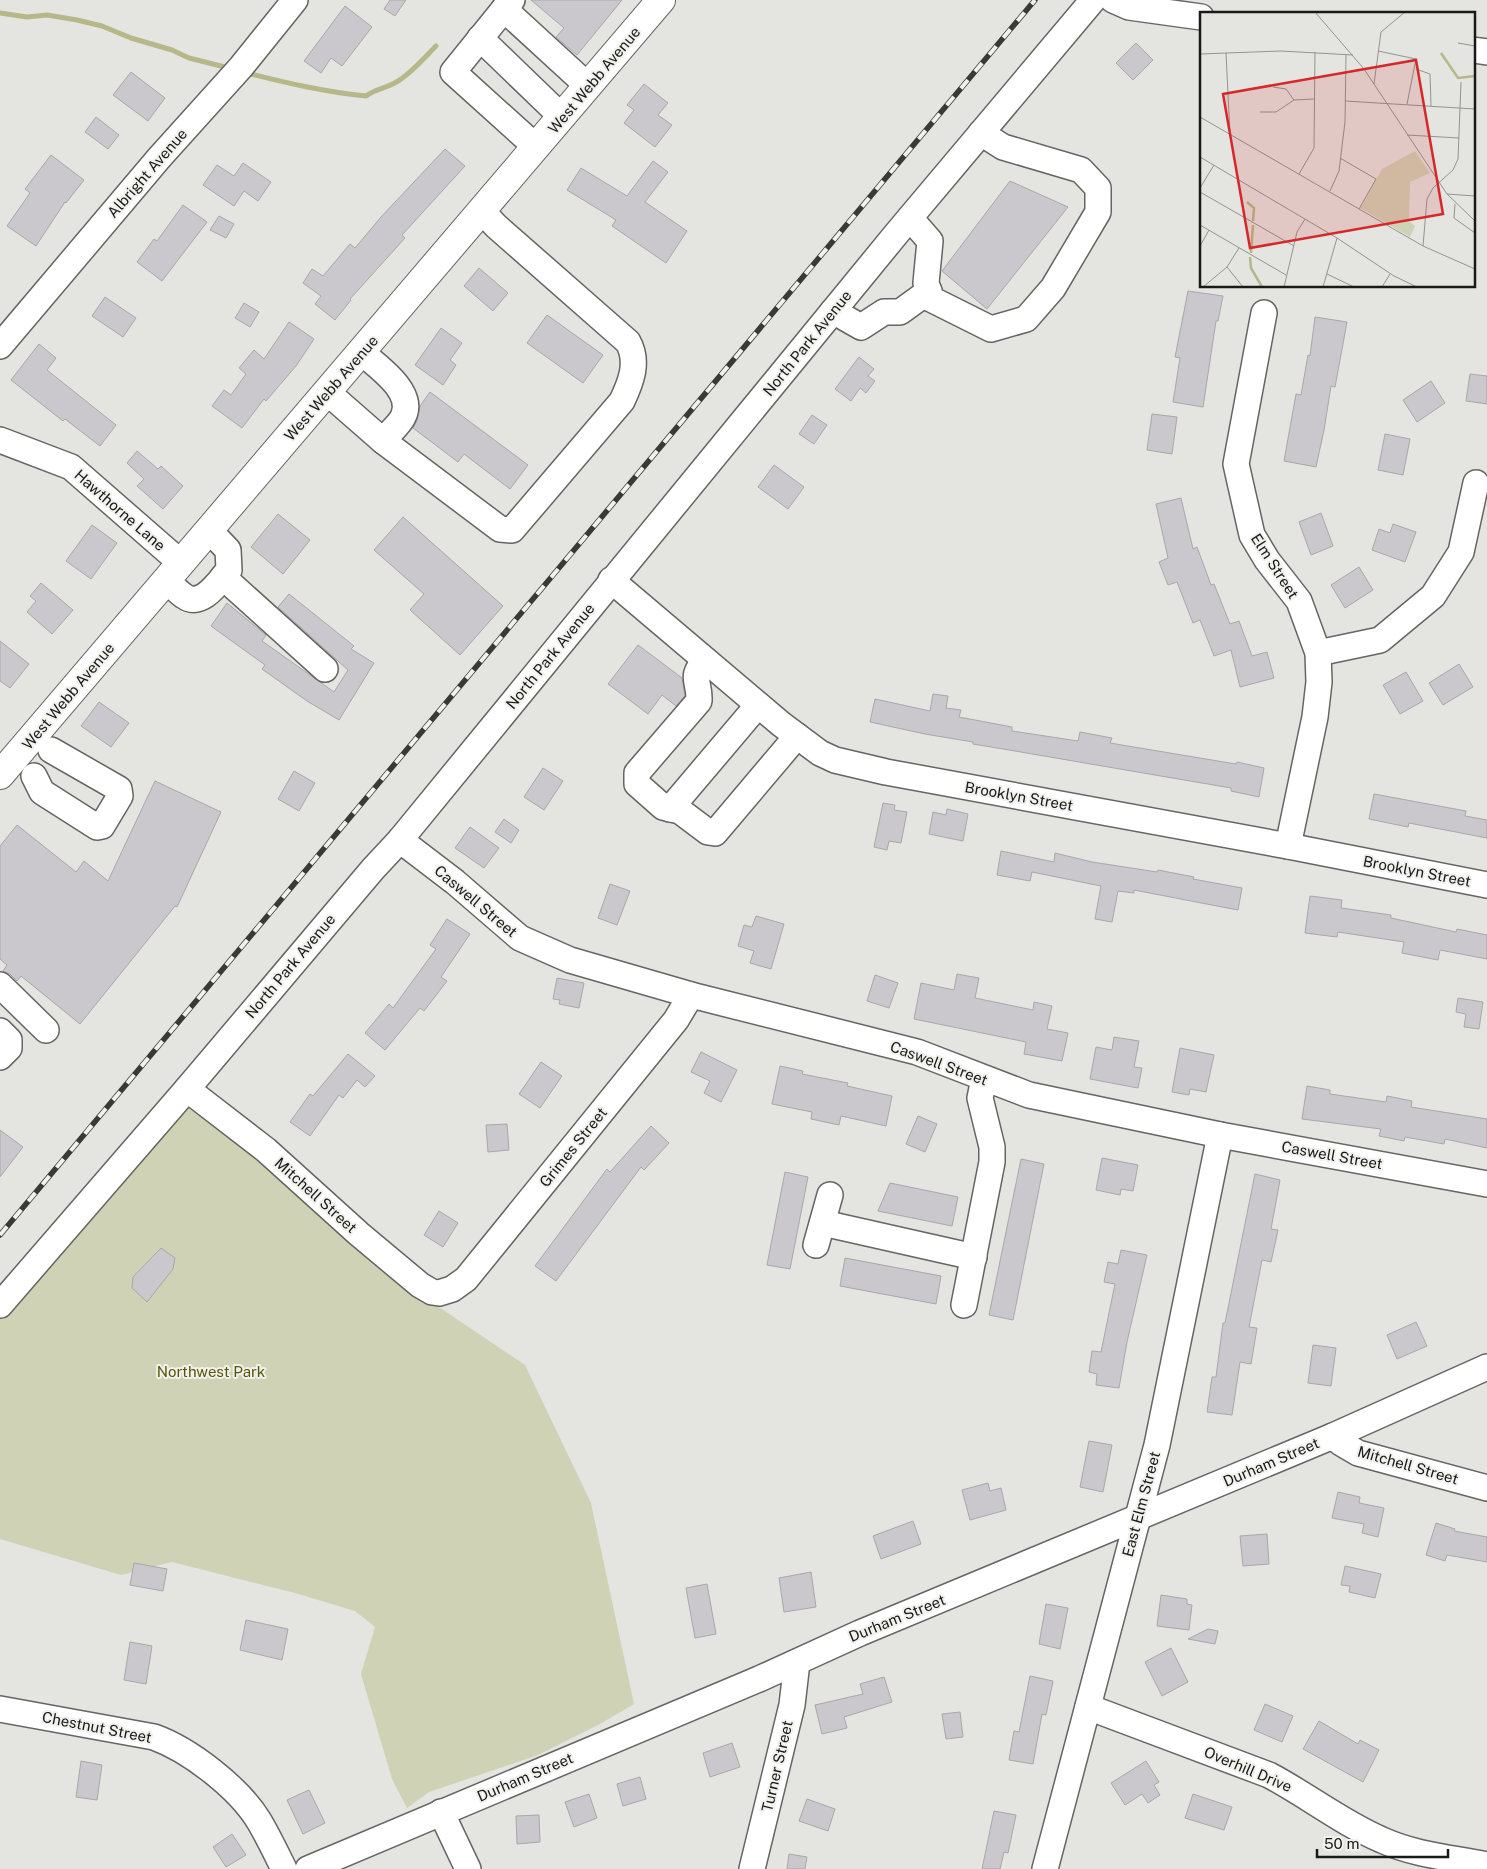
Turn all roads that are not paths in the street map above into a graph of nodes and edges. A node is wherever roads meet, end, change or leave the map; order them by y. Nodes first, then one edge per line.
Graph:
1 (295, 0) edge
2 (661, 0) edge
3 (1093, 0) edge
4 (1113, 0) edge
5 (508, 4) edge
6 (1200, 17) edge
7 (480, 38) junction
8 (1474, 50) edge
9 (1487, 52) edge
10 (588, 86) junction
11 (562, 117) junction
12 (981, 133) junction
13 (536, 147) junction
14 (482, 211) junction
15 (910, 218) junction
16 (929, 291) junction
17 (833, 311) junction
18 (1264, 313) dead end
19 (0, 346) edge
20 (361, 352) junction
21 (327, 392) junction
22 (0, 440) edge
23 (383, 441) junction
24 (1476, 483) dead end
25 (208, 530) junction
26 (174, 571) junction
27 (223, 577) junction
28 (611, 580) junction
29 (1318, 653) junction
30 (705, 660) junction
31 (325, 669) dead end
32 (758, 705) junction
33 (797, 736) junction
34 (43, 742) junction
35 (2, 772) edge
36 (34, 776) junction
37 (670, 809) junction
38 (400, 840) junction
39 (1288, 846) junction
40 (1487, 885) edge
41 (0, 985) edge
42 (691, 995) junction
43 (46, 1030) dead end
44 (0, 1031) edge
45 (0, 1058) edge
46 (984, 1079) junction
47 (187, 1089) junction
48 (1220, 1135) junction
49 (1487, 1184) edge
50 (830, 1196) dead end
51 (974, 1257) junction
52 (446, 1291) joint
53 (964, 1305) dead end
54 (0, 1306) edge
55 (1487, 1368) edge
56 (1333, 1436) junction
57 (1487, 1488) edge
58 (1137, 1519) junction
59 (797, 1662) junction
60 (1088, 1707) junction
61 (0, 1709) edge
62 (441, 1812) junction
63 (1402, 1859) edge
64 (1487, 1865) edge
65 (284, 1869) edge
66 (308, 1869) edge
67 (468, 1869) edge
68 (752, 1869) edge
69 (1045, 1869) edge

1 - 19 street, Albright Avenue
2 - 10 highway, West Webb Avenue
3 - 12 street, North Park Avenue
4 - 6 street
5 - 7 street
5 - 10 street
7 - 11 street
7 - 13 street
8 - 9 street
10 - 11 highway, West Webb Avenue
11 - 13 highway, West Webb Avenue
12 - 15 street, North Park Avenue
12 - 16 street
13 - 14 highway, West Webb Avenue
14 - 20 highway, West Webb Avenue
14 - 23 street
15 - 16 street
15 - 17 street, North Park Avenue
16 - 17 street
17 - 28 street, North Park Avenue
18 - 29 street, Elm Street
20 - 21 highway, West Webb Avenue
20 - 23 street
21 - 23 street
21 - 25 highway, West Webb Avenue
22 - 26 street, Hawthorne Lane
24 - 29 street
25 - 26 highway, West Webb Avenue
25 - 27 street
26 - 27 street, Hawthorne Lane
26 - 34 highway, West Webb Avenue
27 - 31 street
28 - 30 street, Brooklyn Street
28 - 38 street, North Park Avenue
29 - 39 street, Elm Street
30 - 32 street, Brooklyn Street
30 - 37 street
32 - 33 street, Brooklyn Street
32 - 37 street
33 - 37 street
33 - 39 street, Brooklyn Street
34 - 35 highway, West Webb Avenue
34 - 36 street
34 - 36 street
35 - 36 street
38 - 42 street, Caswell Street
38 - 47 street, North Park Avenue
39 - 40 street, Brooklyn Street
41 - 43 street
42 - 46 street, Caswell Street
42 - 52 street, Grimes Street
44 - 45 street
46 - 48 street, Caswell Street
46 - 51 street
47 - 52 street, Mitchell Street
47 - 54 street, North Park Avenue
48 - 49 street, Caswell Street
48 - 58 street, East Elm Street
50 - 51 street
51 - 53 street
55 - 56 street, Durham Street
56 - 57 street, Mitchell Street
56 - 58 street, Durham Street
58 - 59 street, Durham Street
58 - 60 street, East Elm Street
59 - 62 street, Durham Street
59 - 68 street, Turner Street
60 - 63 street, Overhill Drive
60 - 69 street, East Elm Street
61 - 65 street, Chestnut Street
62 - 66 street, Durham Street
62 - 67 street
63 - 64 street, Overhill Drive

